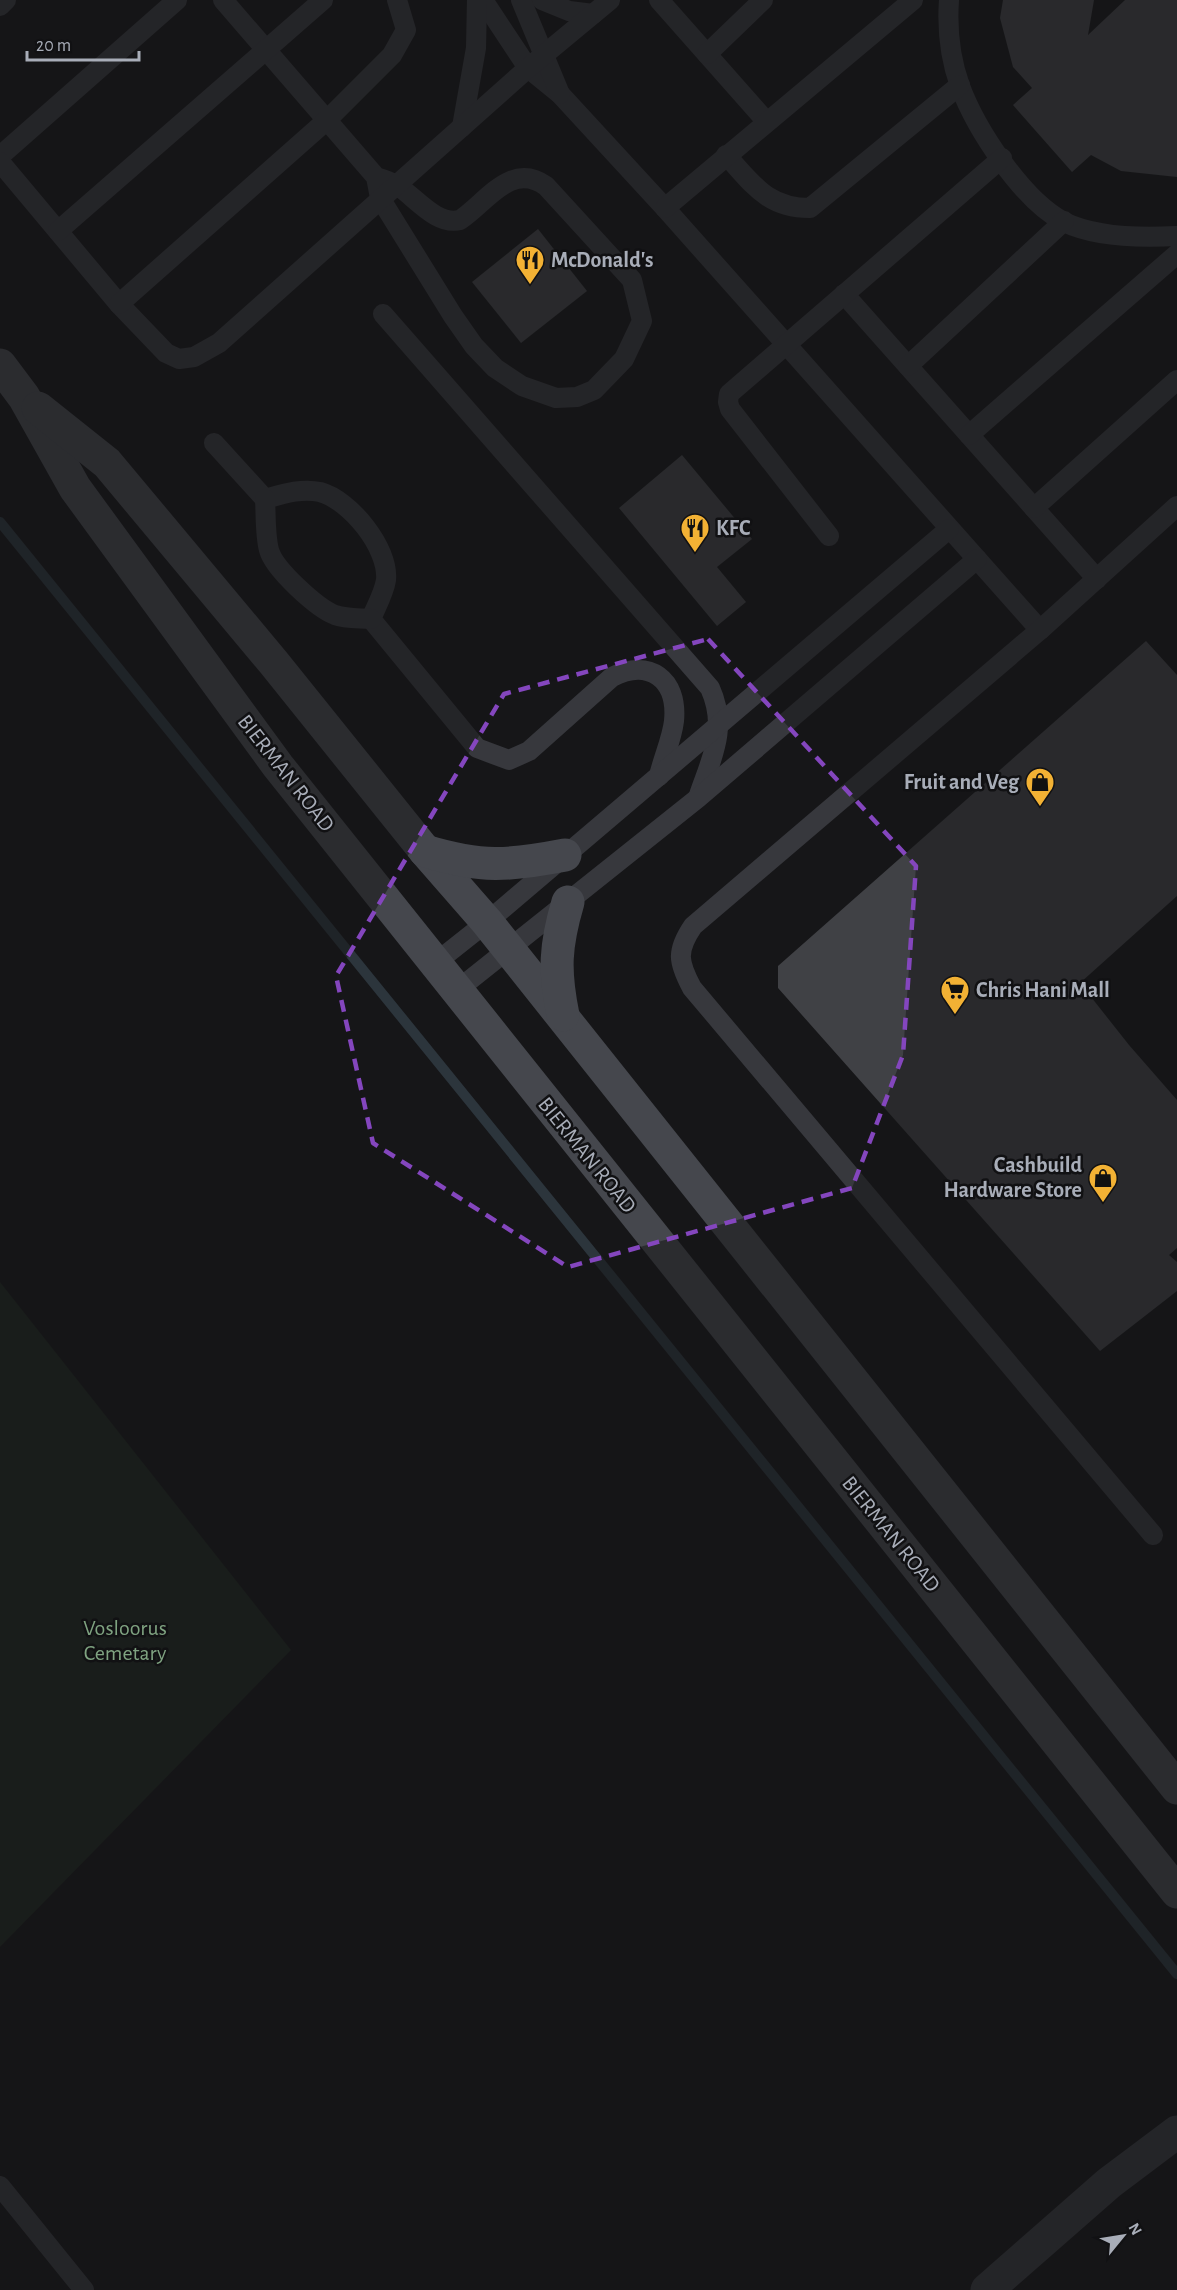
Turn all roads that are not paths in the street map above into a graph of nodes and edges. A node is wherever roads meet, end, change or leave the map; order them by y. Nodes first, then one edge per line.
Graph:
1 (6, 0) edge
2 (177, 0) edge
3 (223, 0) edge
4 (323, 0) edge
5 (398, 0) edge
6 (477, 0) edge
7 (483, 0) edge
8 (520, 0) edge
9 (542, 0) edge
10 (610, 0) edge
11 (659, 0) edge
12 (763, 0) edge
13 (913, 0) edge
14 (949, 0) edge
15 (0, 6) edge
16 (593, 14) junction
17 (267, 51) junction
18 (545, 54) junction
19 (706, 54) junction
20 (528, 68) junction
21 (960, 85) junction
22 (560, 94) junction
23 (327, 120) junction
24 (766, 121) junction
25 (462, 127) junction
26 (726, 155) junction
27 (0, 156) edge
28 (1002, 158) junction
29 (0, 162) edge
30 (376, 177) junction
31 (396, 184) junction
32 (380, 198) junction
33 (665, 208) junction
34 (1064, 221) junction
35 (58, 231) junction
36 (1177, 236) edge
37 (1177, 254) edge
38 (844, 294) junction
39 (119, 304) junction
40 (383, 314) dead end
41 (785, 344) junction
42 (0, 365) edge
43 (908, 366) junction
44 (1177, 380) edge
45 (24, 398) junction
46 (969, 435) junction
47 (214, 443) dead end
48 (265, 499) junction
49 (1177, 506) edge
50 (1034, 508) junction
51 (949, 529) junction
52 (829, 536) dead end
53 (977, 559) junction
54 (1096, 579) junction
55 (371, 619) junction
56 (1040, 630) junction
57 (720, 724) junction
58 (659, 776) junction
59 (698, 798) junction
60 (425, 852) junction
61 (565, 855) junction
62 (568, 902) junction
63 (487, 922) junction
64 (508, 949) junction
65 (434, 964) junction
66 (456, 991) junction
67 (564, 1018) junction
68 (1153, 1535) dead end
69 (1177, 1788) edge
70 (1177, 1892) edge
71 (1177, 2132) edge
72 (0, 2186) edge
73 (84, 2290) edge
74 (987, 2290) edge

1 - 15 lane
2 - 27 lane
3 - 17 lane
4 - 17 lane
5 - 23 lane
6 - 25 lane
7 - 20 lane
8 - 18 lane
9 - 16 lane
10 - 16 lane
11 - 19 lane
12 - 19 lane
13 - 24 lane
14 - 21 lane
16 - 18 lane
17 - 23 lane
17 - 35 lane
18 - 20 lane
18 - 22 lane
19 - 24 lane
20 - 22 lane
20 - 25 lane
21 - 26 lane
21 - 28 lane
22 - 33 lane
23 - 30 lane
23 - 39 lane
24 - 26 lane
25 - 31 lane
26 - 33 lane
28 - 34 lane
28 - 38 lane
29 - 35 lane
30 - 31 lane
30 - 32 lane
31 - 32 lane
31 - 32 lane
32 - 39 lane
33 - 41 lane
34 - 36 lane
34 - 43 lane
35 - 39 lane
37 - 46 lane
38 - 41 lane
38 - 43 lane
40 - 57 lane
41 - 51 lane
41 - 52 lane
42 - 45 main road, BIERMAN ROAD
43 - 46 lane
44 - 50 lane
45 - 60 main road, BIERMAN ROAD
45 - 65 main road, BIERMAN ROAD
46 - 50 lane
47 - 48 lane
48 - 55 lane
48 - 55 lane
49 - 54 lane
50 - 54 lane
51 - 53 lane
51 - 57 lane
53 - 56 lane
53 - 59 lane
54 - 56 lane
55 - 58 lane
56 - 68 lane
57 - 58 lane
57 - 59 lane
58 - 61 lane
59 - 62 lane
60 - 61 main road
60 - 63 main road, BIERMAN ROAD
61 - 63 lane
62 - 64 lane
62 - 67 main road
63 - 64 main road, BIERMAN ROAD
63 - 65 lane
64 - 66 lane
64 - 67 main road, BIERMAN ROAD
65 - 66 main road, BIERMAN ROAD
66 - 70 main road, BIERMAN ROAD
67 - 69 main road, BIERMAN ROAD
71 - 74 street
72 - 73 lane

